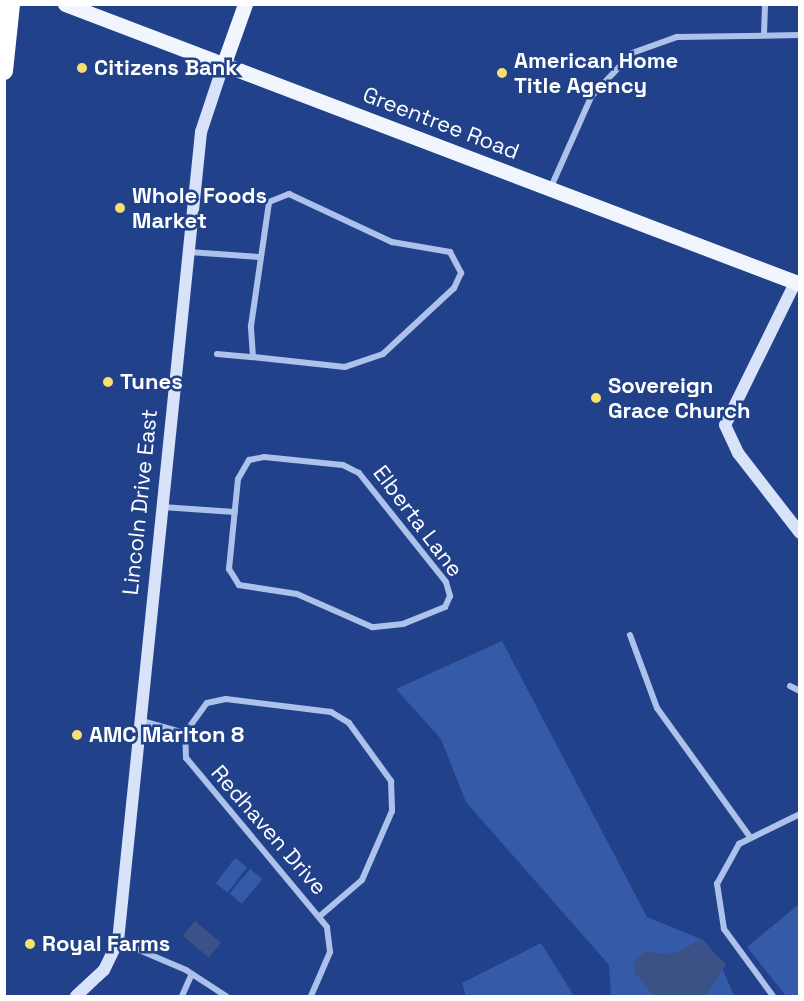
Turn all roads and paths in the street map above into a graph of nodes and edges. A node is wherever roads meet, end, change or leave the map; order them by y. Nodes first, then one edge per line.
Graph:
1 (11, 4) edge
2 (65, 4) edge
3 (245, 4) edge
4 (765, 4) edge
5 (764, 34) junction
6 (800, 35) edge
7 (224, 63) junction
8 (4, 71) edge
9 (550, 190) junction
10 (188, 252) junction
11 (259, 257) junction
12 (797, 284) edge
13 (217, 354) dead end
14 (254, 357) junction
15 (161, 507) junction
16 (235, 512) junction
17 (800, 533) edge
18 (630, 635) dead end
19 (790, 686) dead end
20 (800, 691) edge
21 (142, 721) junction
22 (184, 733) junction
23 (800, 814) edge
24 (750, 837) junction
25 (320, 916) junction
26 (118, 942) junction
27 (192, 974) junction
28 (76, 996) edge
29 (182, 996) edge
30 (225, 996) edge
31 (311, 996) edge
32 (772, 996) edge

1 - 8 highway
2 - 7 main road, Greentree Road
3 - 7 main road, Lincoln Drive East
4 - 5 street
5 - 6 street
5 - 9 street
7 - 9 main road, Greentree Road
7 - 10 street, Lincoln Drive East
9 - 12 main road, Greentree Road
10 - 11 street
10 - 15 street, Lincoln Drive East
11 - 14 street
11 - 14 street
12 - 17 street
13 - 14 street
15 - 16 street
15 - 21 street, Lincoln Drive East
16 - 16 street, Elberta Lane
18 - 24 street
19 - 20 street
21 - 22 street
21 - 26 street, Lincoln Drive East
22 - 25 street, Redhaven Drive
22 - 25 street, Redhaven Drive
23 - 24 street
24 - 32 street
25 - 31 street, Redhaven Drive
26 - 27 street
26 - 28 street, Lincoln Drive East
27 - 29 street
27 - 30 street

